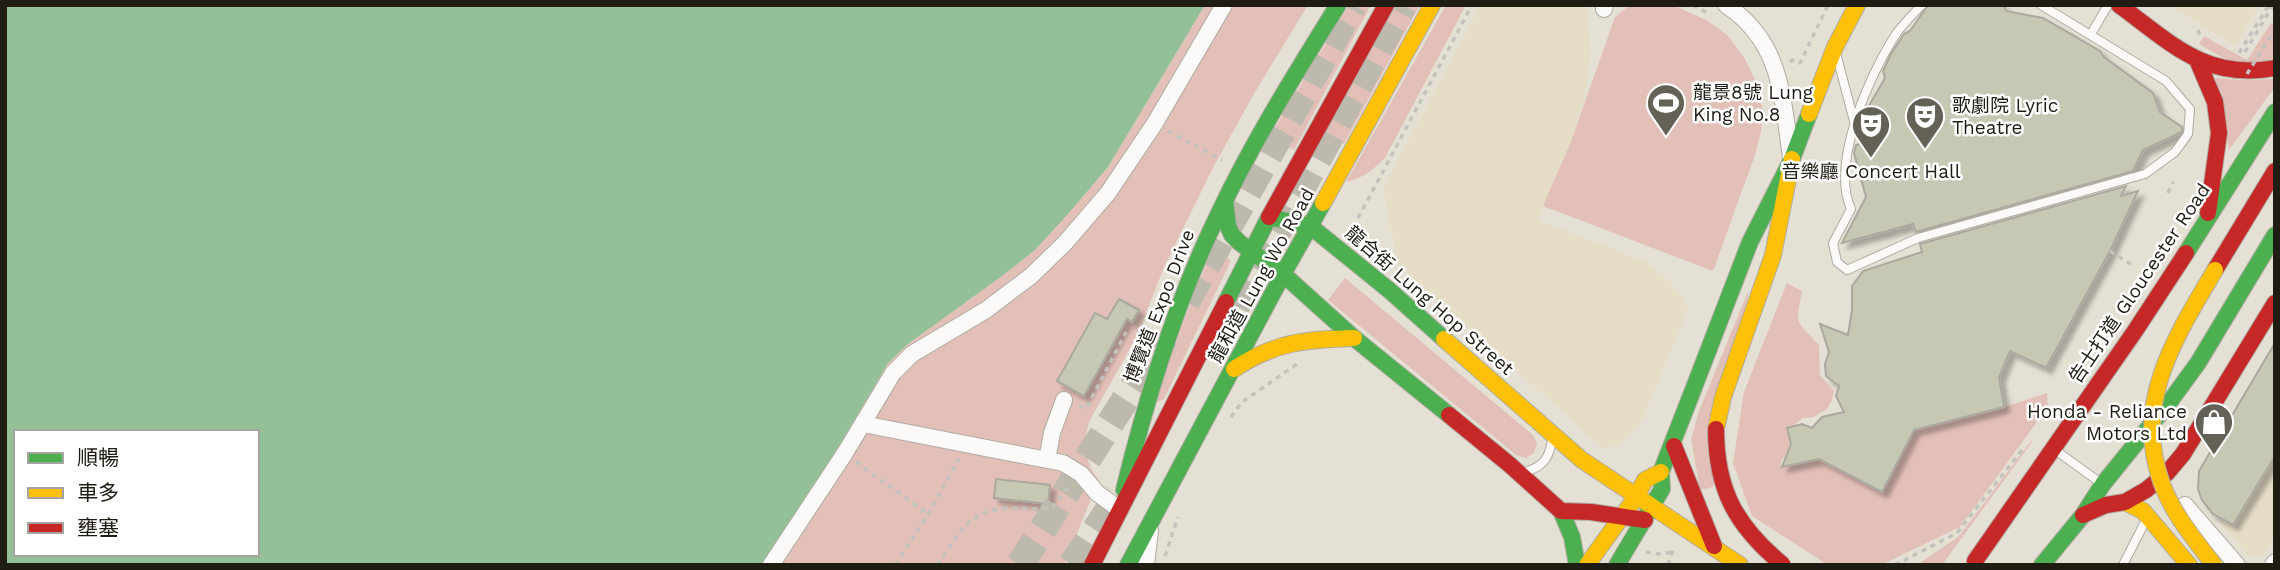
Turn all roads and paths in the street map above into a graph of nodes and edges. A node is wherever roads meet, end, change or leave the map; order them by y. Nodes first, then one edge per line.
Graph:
1 (1224, 5) edge
2 (1338, 5) edge
3 (1386, 5) edge
4 (1432, 5) edge
5 (1472, 5) edge
6 (1693, 5) edge
7 (1828, 5) edge
8 (1857, 5) edge
9 (1922, 5) edge
10 (2041, 5) edge
11 (2108, 5) edge
12 (2119, 5) edge
13 (2271, 5) edge
14 (1720, 11) edge
15 (2275, 29) edge
16 (2198, 30) dead end
17 (2091, 34) junction
18 (2200, 39) dead end
19 (1835, 47) junction
20 (2239, 53) dead end
21 (2240, 59) dead end
22 (1792, 60) dead end
23 (2198, 62) junction
24 (2275, 68) edge
25 (2248, 74) dead end
26 (2275, 112) edge
27 (1854, 121) junction
28 (1155, 123) junction
29 (1792, 159) junction
30 (1222, 160) dead end
31 (2275, 171) edge
32 (2173, 182) dead end
33 (2168, 193) dead end
34 (1224, 201) junction
35 (1269, 217) junction
36 (1358, 218) dead end
37 (2206, 223) junction
38 (1310, 226) junction
39 (2272, 242) edge
40 (2110, 251) dead end
41 (1252, 252) junction
42 (2134, 266) dead end
43 (1283, 274) junction
44 (1732, 291) junction
45 (2275, 303) edge
46 (1126, 332) dead end
47 (1354, 338) junction
48 (1300, 362) dead end
49 (1233, 370) junction
50 (1064, 400) joint
51 (1688, 403) dead end
52 (1228, 421) dead end
53 (863, 425) junction
54 (1552, 434) junction
55 (2030, 439) dead end
56 (966, 446) junction
57 (2054, 449) junction
58 (2183, 454) junction
59 (1047, 460) junction
60 (860, 464) dead end
61 (1078, 472) junction
62 (1661, 472) junction
63 (1520, 473) junction
64 (2114, 493) junction
65 (1636, 497) junction
66 (2185, 505) junction
67 (1181, 509) dead end
68 (1120, 510) junction
69 (1561, 511) junction
70 (928, 514) junction
71 (1648, 514) junction
72 (2083, 515) junction
73 (1622, 516) junction
74 (2148, 516) junction
75 (1151, 521) junction
76 (2160, 529) junction
77 (1714, 546) junction
78 (1672, 552) dead end
79 (1972, 563) edge
80 (771, 565) edge
81 (895, 565) edge
82 (937, 565) edge
83 (1092, 565) edge
84 (1128, 565) edge
85 (1146, 565) edge
86 (1163, 565) edge
87 (1577, 565) edge
88 (1587, 565) edge
89 (1617, 565) edge
90 (1668, 565) edge
91 (1740, 565) edge
92 (1783, 565) edge
93 (1895, 565) edge
94 (2042, 565) edge
95 (2123, 565) edge
96 (2189, 565) edge
97 (2214, 565) edge
98 (2237, 565) edge

1 - 28 street
2 - 34 main road, 博覽道 Expo Drive
3 - 35 main road, 龍和道 Lung Wo Road
4 - 38 main road, 龍和道 Lung Wo Road
5 - 36 path
6 - 14 path
7 - 22 path
8 - 19 main road
9 - 27 lane
10 - 17 lane
11 - 17 lane
12 - 23 main road
13 - 20 path
13 - 21 path
14 - 29 street
15 - 25 path, bridge
16 - 18 path
17 - 27 lane
19 - 27 lane
19 - 29 main road
23 - 24 main road
23 - 37 main road
26 - 37 main road, 告士打道 Gloucester Road
28 - 30 path
28 - 53 street
29 - 44 main road
29 - 92 main road, bridge
31 - 97 main road, bridge
32 - 33 path
34 - 41 main road
34 - 68 main road, 博覽道 Expo Drive
35 - 38 main road, 龍合街 Lung Hop Street
35 - 41 main road, 龍和道 Lung Wo Road
37 - 57 main road, 告士打道 Gloucester Road
38 - 43 main road, 龍和道 Lung Wo Road
38 - 54 main road, 龍合街 Lung Hop Street
39 - 64 main road
40 - 42 path
41 - 43 main road
41 - 68 main road, 龍和道 Lung Wo Road
43 - 47 main road
43 - 49 main road, 龍和道 Lung Wo Road
44 - 51 main road
44 - 62 main road
45 - 58 main road
46 - 50 path
47 - 49 main road
47 - 63 main road
48 - 52 path
49 - 75 main road, 龍和道 Lung Wo Road
50 - 59 street
53 - 56 street
53 - 80 street
54 - 63 lane
54 - 65 main road, 龍合街 Lung Hop Street
55 - 93 path
56 - 59 street
56 - 70 path
57 - 64 lane
57 - 79 main road, 告士打道 Gloucester Road
58 - 64 main road
58 - 66 street
59 - 61 street
60 - 70 path
61 - 68 street
61 - 82 path
62 - 65 main road
62 - 71 main road
62 - 77 main road
63 - 69 main road
64 - 72 main road
64 - 72 main road
64 - 74 main road
65 - 71 main road, 龍合街 Lung Hop Street
65 - 73 main road
66 - 76 main road
66 - 98 street
67 - 86 path
68 - 83 main road, 龍和道 Lung Wo Road
69 - 73 main road
69 - 87 main road
70 - 81 path
71 - 73 main road
71 - 77 main road, 龍合街 Lung Hop Street
71 - 89 main road
72 - 94 main road
73 - 88 main road
74 - 76 main road
74 - 95 lane
75 - 84 main road, 龍和道 Lung Wo Road
75 - 85 street
76 - 96 main road
77 - 91 main road, 龍合街 Lung Hop Street
78 - 90 path

